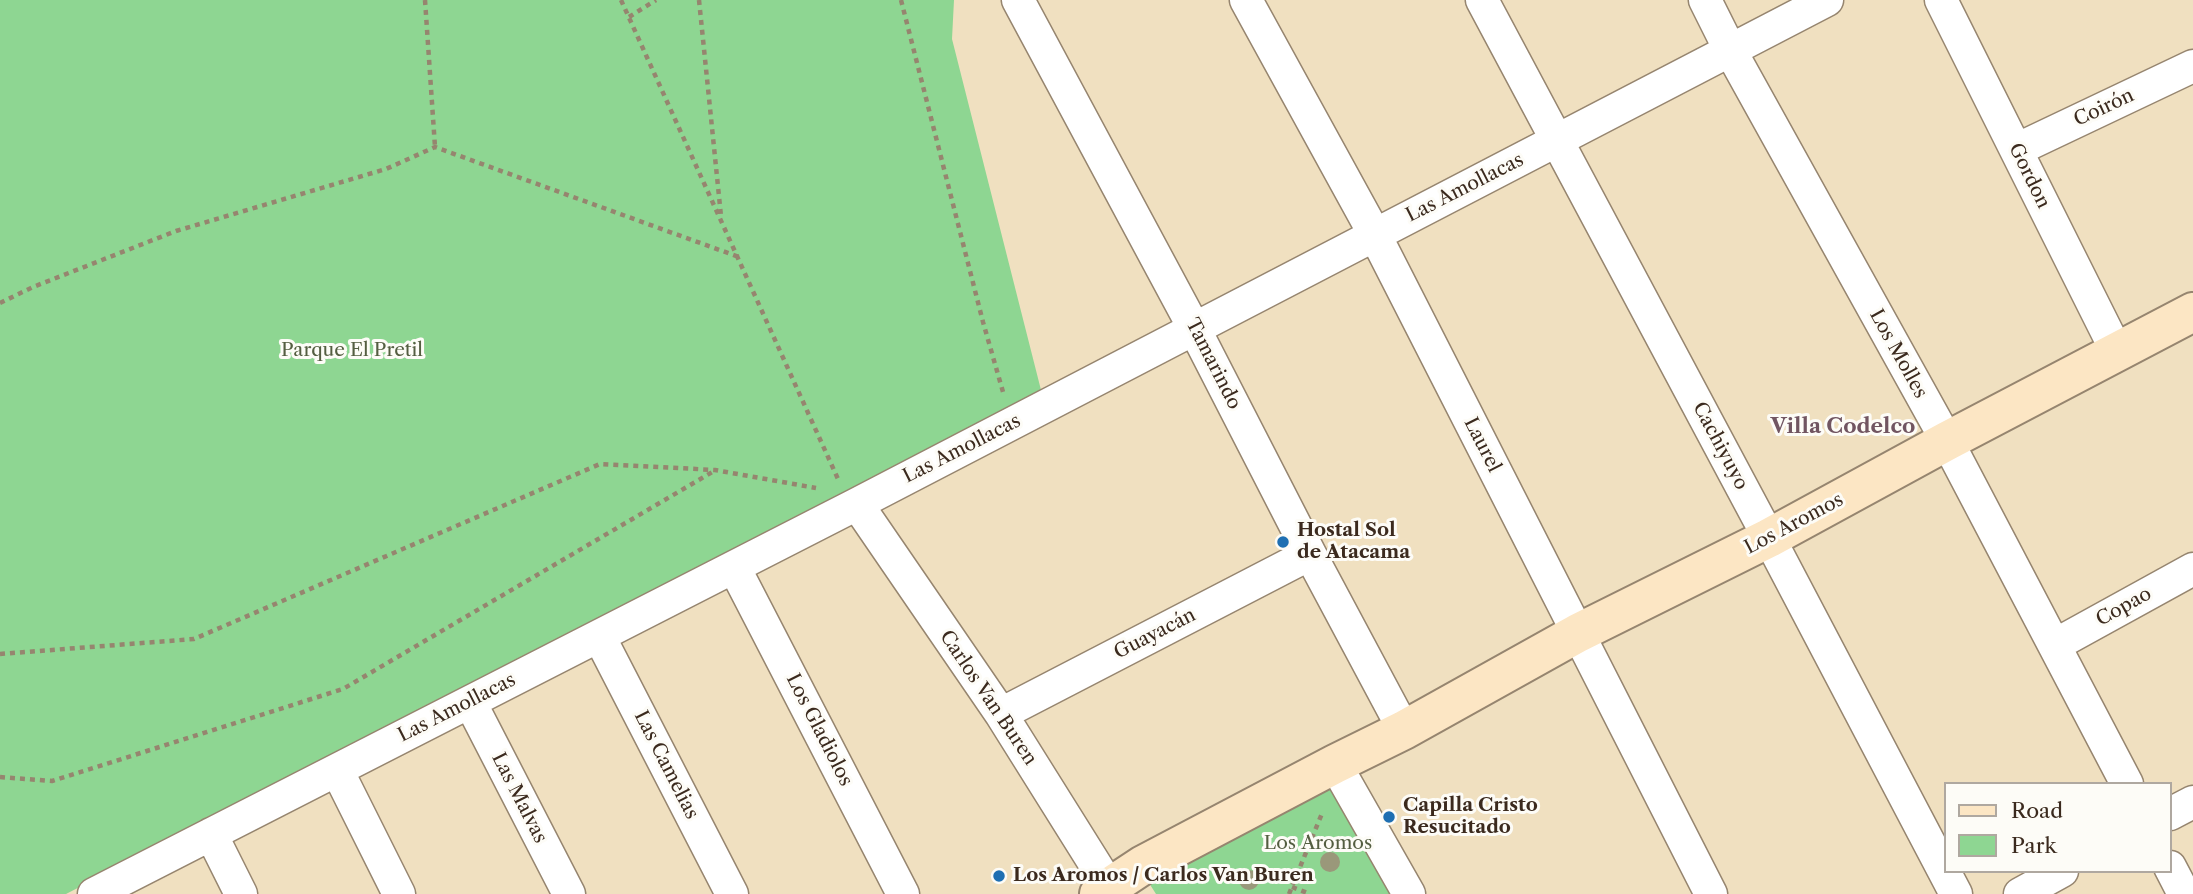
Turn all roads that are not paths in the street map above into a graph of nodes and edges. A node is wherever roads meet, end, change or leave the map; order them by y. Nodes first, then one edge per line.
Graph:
1 (1018, 0) edge
2 (1246, 0) edge
3 (1482, 0) edge
4 (1705, 0) edge
5 (1827, 0) edge
6 (1941, 0) edge
7 (1730, 50) junction
8 (2193, 66) edge
9 (1557, 140) junction
10 (2016, 150) junction
11 (1375, 235) junction
12 (2193, 312) edge
13 (1195, 328) junction
14 (2117, 352) junction
15 (1947, 441) junction
16 (848, 492) junction
17 (1769, 538) junction
18 (1310, 555) junction
19 (734, 567) junction
20 (2193, 569) edge
21 (1578, 633) junction
22 (599, 636) junction
23 (2055, 645) junction
24 (470, 702) junction
25 (1001, 714) junction
26 (1404, 730) junction
27 (1335, 764) junction
28 (337, 770) junction
29 (2126, 782) edge
30 (2193, 802) edge
31 (2172, 813) edge
32 (211, 834) junction
33 (1944, 871) edge
34 (2172, 871) edge
35 (1945, 873) edge
36 (2058, 873) edge
37 (1108, 892) edge
38 (94, 894) edge
39 (241, 894) edge
40 (399, 894) edge
41 (569, 894) edge
42 (732, 894) edge
43 (903, 894) edge
44 (1409, 894) edge
45 (1711, 894) edge
46 (1956, 894) edge
47 (2020, 894) edge
48 (2184, 894) edge

1 - 13 street, Tamarindo
2 - 11 street, Laurel
3 - 9 street, Cachiyuyo
4 - 7 street, Los Molles
5 - 7 street, Las Amollacas
6 - 10 street, Gordon
7 - 9 street, Las Amollacas
7 - 15 street, Los Molles
8 - 10 street, Coirón
9 - 11 street, Las Amollacas
9 - 17 street, Cachiyuyo
10 - 14 street, Gordon
11 - 13 street, Las Amollacas
11 - 21 street, Laurel
12 - 14 street, Los Aromos
13 - 16 street, Las Amollacas
13 - 18 street, Tamarindo
14 - 15 street, Los Aromos
15 - 17 street, Los Aromos
15 - 23 street, Los Molles
16 - 19 street, Las Amollacas
16 - 25 street, Carlos Van Buren
17 - 21 street, Los Aromos
17 - 33 street, Cachiyuyo
18 - 25 street, Guayacán
18 - 26 street, Tamarindo
19 - 22 street, Las Amollacas
19 - 43 street, Los Gladiolos
20 - 23 street, Copao
21 - 26 street, Los Aromos
21 - 45 street, Laurel
22 - 24 street, Las Amollacas
22 - 42 street, Las Camelias
23 - 29 street, Los Molles
24 - 28 street, Las Amollacas
24 - 41 street, Las Malvas
25 - 37 street, Carlos Van Buren
26 - 27 street, Los Aromos
27 - 37 street, Los Aromos
27 - 44 street
28 - 32 street, Las Amollacas
28 - 40 street
30 - 31 street
32 - 38 street, Las Amollacas
32 - 39 street
34 - 48 street
35 - 46 street, Cachiyuyo
36 - 47 street

